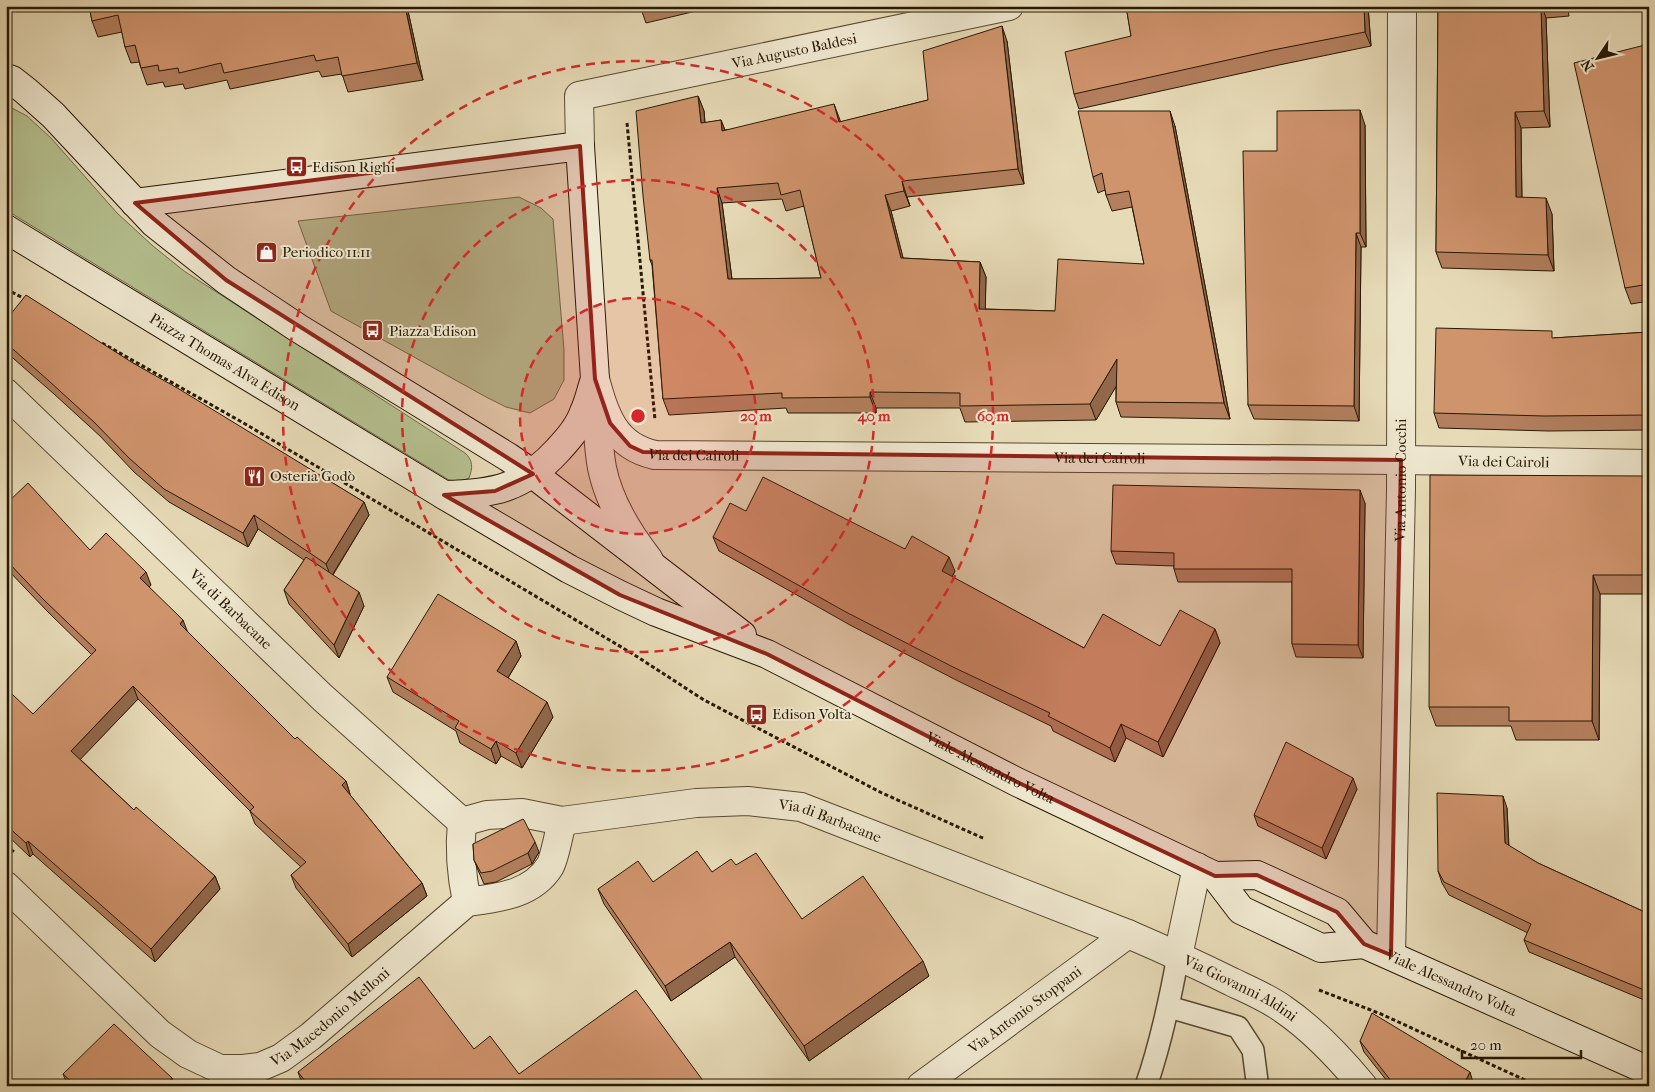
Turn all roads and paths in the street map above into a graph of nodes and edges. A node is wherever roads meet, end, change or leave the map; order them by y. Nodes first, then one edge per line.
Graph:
1 (1009, 6) edge
2 (1402, 6) edge
3 (8, 75) edge
4 (627, 123) dead end
5 (580, 146) junction
6 (135, 203) junction
7 (6, 228) edge
8 (6, 289) edge
9 (32, 304) edge
10 (101, 342) edge
11 (595, 379) junction
12 (6, 393) edge
13 (656, 428) dead end
14 (1401, 460) junction
15 (1649, 464) edge
16 (533, 474) junction
17 (444, 495) junction
18 (660, 574) junction
19 (641, 605) joint
20 (766, 654) junction
21 (562, 821) junction
22 (462, 822) junction
23 (992, 841) dead end
24 (6, 845) edge
25 (20, 858) edge
26 (1206, 872) junction
27 (6, 886) edge
28 (467, 902) junction
29 (1128, 934) junction
30 (1364, 944) junction
31 (1391, 955) junction
32 (1178, 956) junction
33 (1318, 990) dead end
34 (1169, 1007) junction
35 (1649, 1071) edge
36 (921, 1086) edge
37 (1146, 1086) edge
38 (1256, 1086) edge
39 (1363, 1086) edge
40 (1538, 1086) edge

1 - 5 street, Via Augusto Baldesi
2 - 14 street, Via Antonio Cocchi
3 - 6 street
4 - 13 path
5 - 6 street
5 - 11 street
6 - 16 street
7 - 17 street, Piazza Thomas Alva Edison
8 - 9 path
10 - 23 path
11 - 14 street, Via dei Cairoli
11 - 16 street
11 - 18 street
12 - 22 street, Via di Barbacane
14 - 15 street, Via dei Cairoli
14 - 31 street, Via Antonio Cocchi
16 - 17 street
16 - 18 street
17 - 19 street, Piazza Thomas Alva Edison
18 - 20 street, Viale Alessandro Volta
19 - 20 street, Viale Alessandro Volta
20 - 26 street, Viale Alessandro Volta
21 - 22 street, Via di Barbacane
21 - 28 street
21 - 29 street, Via di Barbacane
22 - 28 street
24 - 25 path
26 - 30 street, Viale Alessandro Volta
26 - 30 street, Viale Alessandro Volta
26 - 32 street, Via Giovanni Aldini
27 - 28 street, Via Macedonio Melloni
29 - 32 street, Via di Barbacane
29 - 36 street, Via Antonio Stoppani
30 - 31 street, Viale Alessandro Volta
31 - 35 street, Viale Alessandro Volta
32 - 34 lane
32 - 39 street, Via Giovanni Aldini
33 - 40 path
34 - 37 lane
34 - 38 lane

